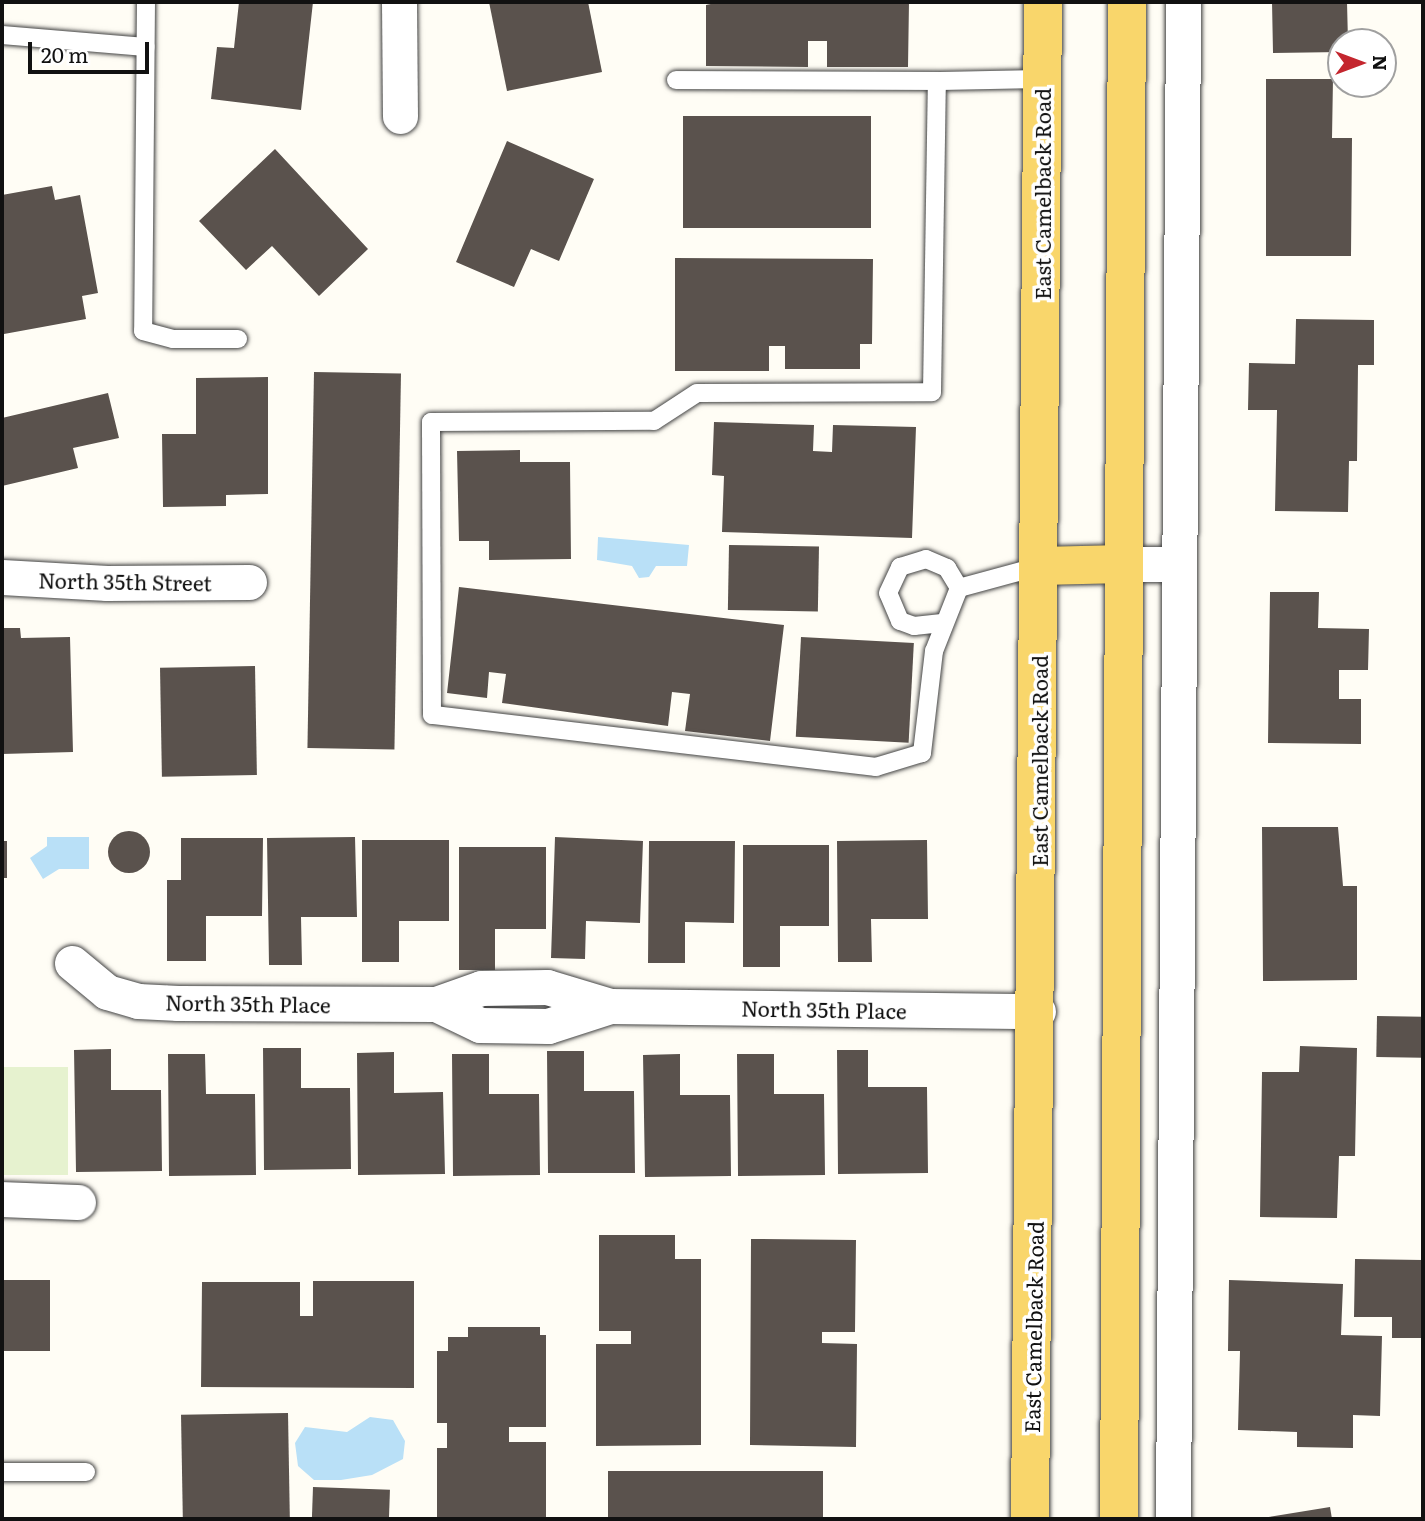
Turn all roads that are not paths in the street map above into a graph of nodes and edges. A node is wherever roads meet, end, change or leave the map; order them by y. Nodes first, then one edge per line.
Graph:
1 (146, 2) edge
2 (399, 2) edge
3 (1044, 2) edge
4 (1127, 2) edge
5 (1183, 2) edge
6 (2, 35) edge
7 (146, 47) junction
8 (1043, 79) junction
9 (676, 80) dead end
10 (937, 81) junction
11 (400, 116) dead end
12 (238, 340) dead end
13 (1124, 564) junction
14 (1179, 564) junction
15 (1040, 566) junction
16 (2, 577) edge
17 (249, 582) dead end
18 (959, 588) junction
19 (942, 623) junction
20 (72, 963) dead end
21 (1038, 1011) junction
22 (2, 1199) edge
23 (78, 1202) dead end
24 (2, 1472) edge
25 (86, 1472) dead end
26 (1030, 1519) edge
27 (1119, 1519) edge
28 (1173, 1519) edge

1 - 7 lane
2 - 11 street
3 - 8 main road, East Camelback Road
4 - 13 main road
5 - 14 street
6 - 7 lane
7 - 12 lane
8 - 10 lane
8 - 15 main road, East Camelback Road
9 - 10 lane
10 - 19 lane
13 - 14 street
13 - 15 main road
13 - 27 main road
14 - 28 street
15 - 18 lane
15 - 21 main road, East Camelback Road
16 - 17 street, North 35th Street
18 - 19 lane
18 - 19 lane
20 - 21 street, North 35th Place
21 - 26 main road, East Camelback Road
22 - 23 street
24 - 25 lane

